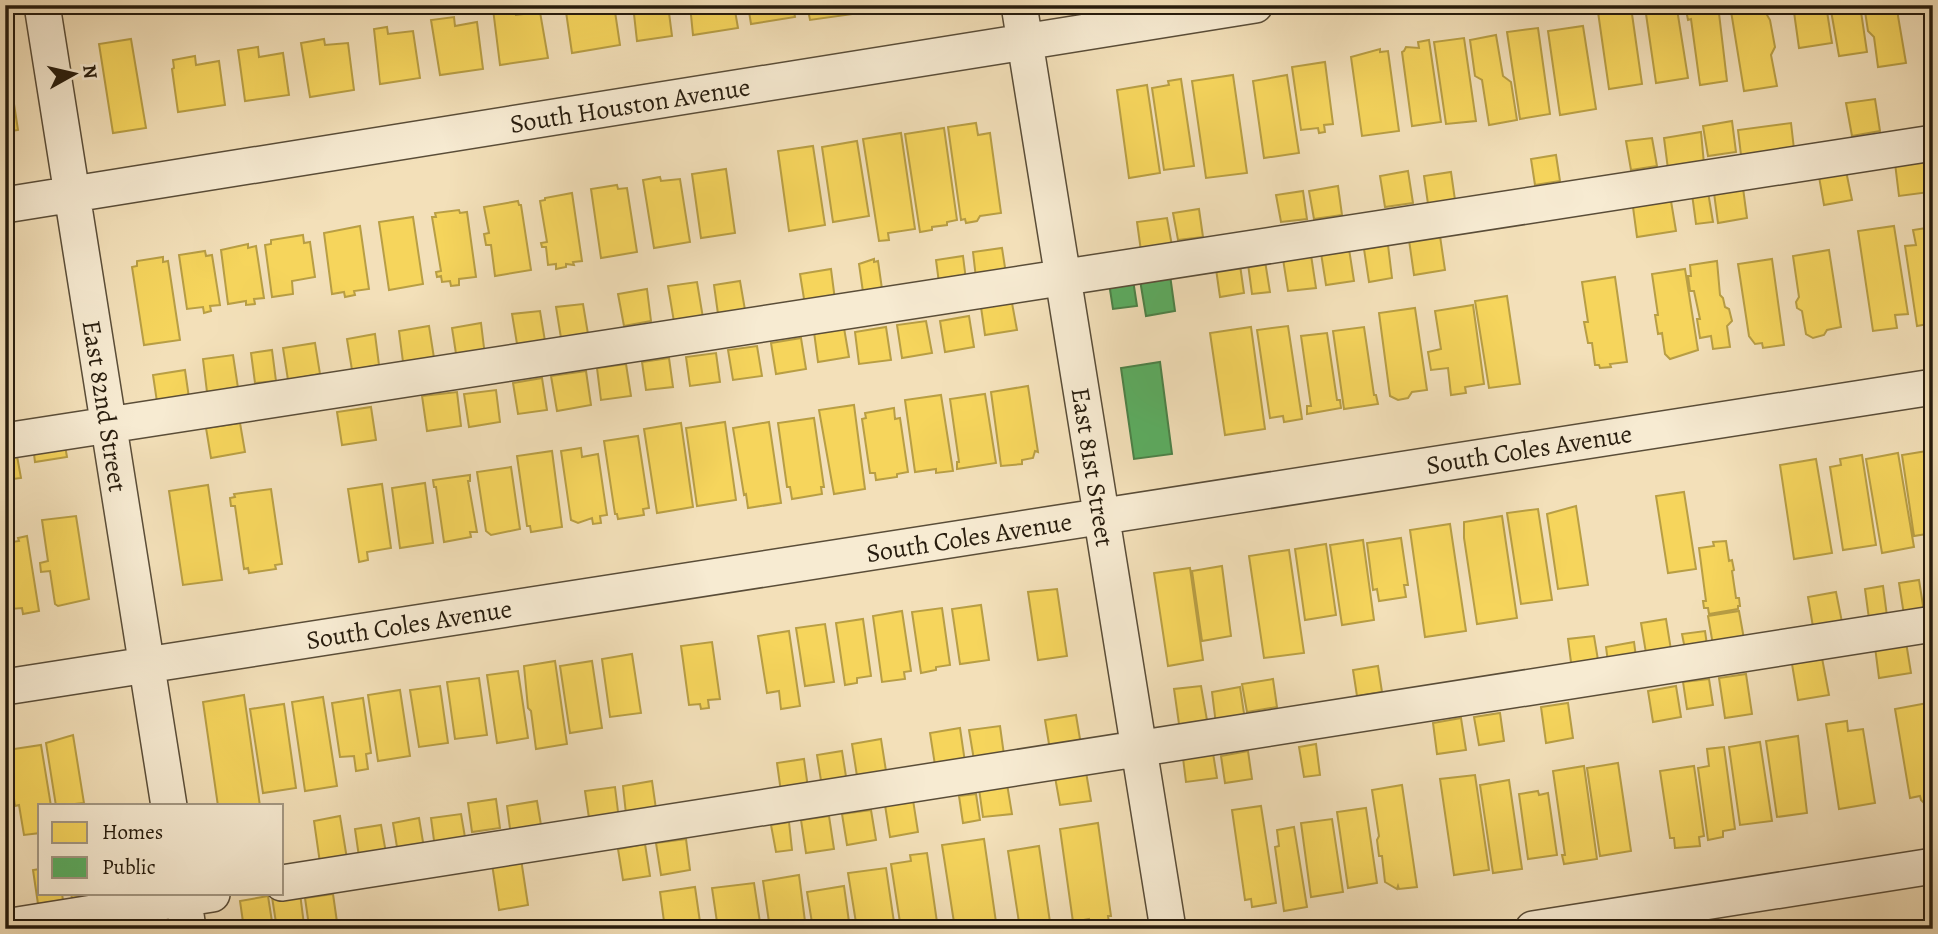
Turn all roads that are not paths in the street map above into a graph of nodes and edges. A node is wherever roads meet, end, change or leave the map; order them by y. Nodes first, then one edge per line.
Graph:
1 (42, 5) edge
2 (1019, 5) edge
3 (1255, 5) edge
4 (1025, 42) junction
5 (1933, 143) edge
6 (72, 194) junction
7 (5, 205) edge
8 (1062, 277) junction
9 (1933, 387) edge
10 (108, 425) junction
11 (5, 441) edge
12 (1101, 516) junction
13 (1933, 624) edge
14 (146, 665) junction
15 (5, 687) edge
16 (1138, 748) junction
17 (169, 804) edge
18 (1933, 866) edge
19 (284, 883) edge
20 (192, 904) edge
21 (5, 926) edge
22 (1168, 929) edge
23 (1533, 929) edge

1 - 6 street, East 82nd Street
2 - 4 street, East 81st Street
3 - 4 street, South Houston Avenue
4 - 6 street, South Houston Avenue
4 - 8 street, East 81st Street
5 - 8 street
6 - 7 street, South Houston Avenue
6 - 10 street, East 82nd Street
8 - 10 street
8 - 12 street, East 81st Street
9 - 12 street, South Coles Avenue
10 - 11 street
10 - 14 street, East 82nd Street
12 - 14 street, South Coles Avenue
12 - 16 street, East 81st Street
13 - 16 street
14 - 15 street, South Coles Avenue
14 - 17 street, East 82nd Street
16 - 19 street
16 - 22 street, East 81st Street
18 - 23 street
20 - 21 street

